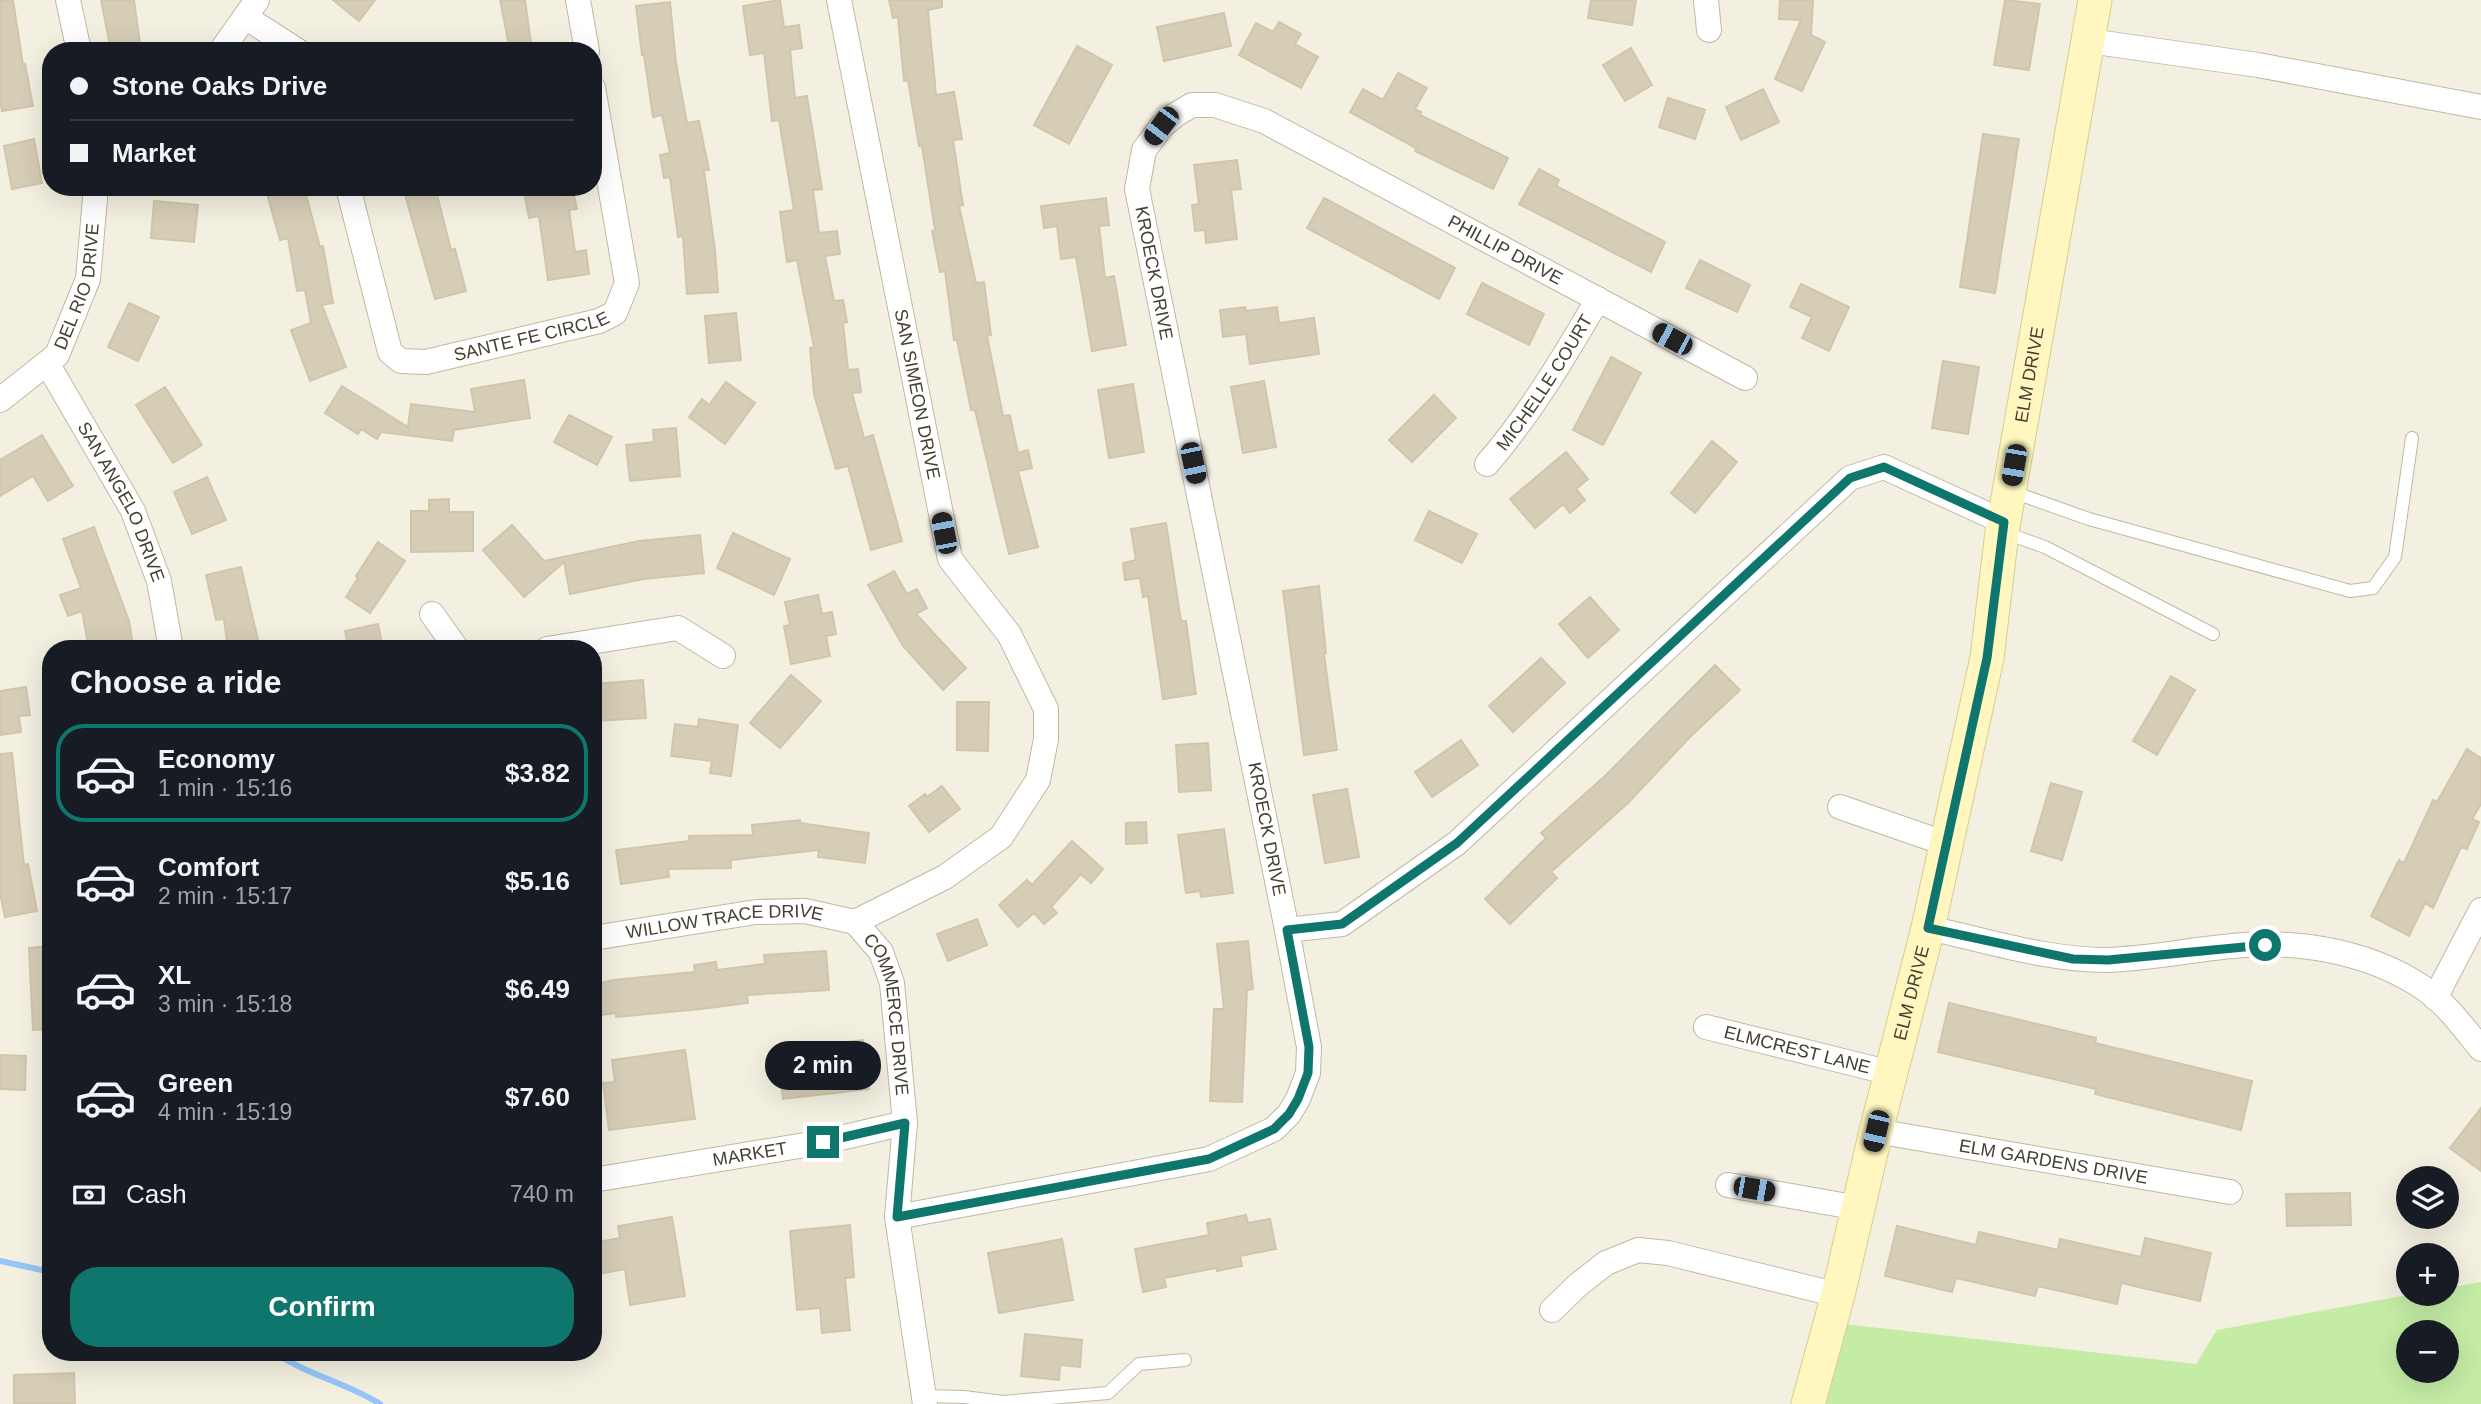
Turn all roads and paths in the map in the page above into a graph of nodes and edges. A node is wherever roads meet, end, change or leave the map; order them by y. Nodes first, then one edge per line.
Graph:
1 (68, 0) edge
2 (578, 0) edge
3 (839, 0) edge
4 (1706, 0) edge
5 (2095, 0) edge
6 (251, 8) edge
7 (1709, 30) dead end
8 (2090, 41) junction
9 (77, 42) edge
10 (226, 42) edge
11 (289, 42) edge
12 (585, 42) edge
13 (2481, 107) edge
14 (1264, 121) joint
15 (602, 140) edge
16 (95, 196) edge
17 (350, 196) edge
18 (1598, 299) junction
19 (47, 363) junction
20 (1745, 378) dead end
21 (0, 400) edge
22 (2412, 438) dead end
23 (1488, 464) dead end
24 (2005, 515) junction
25 (432, 614) dead end
26 (2213, 634) dead end
27 (169, 640) edge
28 (451, 640) edge
29 (602, 640) edge
30 (723, 656) dead end
31 (1840, 807) dead end
32 (1947, 844) junction
33 (2481, 910) edge
34 (855, 922) junction
35 (1928, 928) junction
36 (1287, 930) junction
37 (602, 937) edge
38 (2435, 998) junction
39 (1706, 1027) dead end
40 (2481, 1049) edge
41 (1891, 1073) junction
42 (905, 1123) junction
43 (1876, 1131) junction
44 (602, 1179) edge
45 (1727, 1185) dead end
46 (2230, 1192) dead end
47 (1859, 1208) junction
48 (897, 1217) junction
49 (1838, 1295) junction
50 (1552, 1310) dead end
51 (1185, 1360) dead end
52 (925, 1400) edge
53 (1808, 1404) edge

1 - 9 street
2 - 12 street
3 - 34 street, SAN SIMEON DRIVE
4 - 7 street
5 - 8 street, ELM DRIVE
6 - 10 street
6 - 11 street
8 - 13 street
8 - 24 street, ELM DRIVE
14 - 18 street, PHILLIP DRIVE
14 - 36 street, KROECK DRIVE
15 - 17 street, SANTE FE CIRCLE
16 - 19 street, DEL RIO DRIVE
18 - 20 street, PHILLIP DRIVE
18 - 23 street, MICHELLE COURT
19 - 21 street, DEL RIO DRIVE
19 - 27 street, SAN ANGELO DRIVE
22 - 24 lane
24 - 26 lane
24 - 32 street, ELM DRIVE
24 - 36 street
25 - 28 street
29 - 30 street
31 - 32 street
32 - 35 street, ELM DRIVE
33 - 38 street
34 - 37 street, WILLOW TRACE DRIVE
34 - 42 street, COMMERCE DRIVE
35 - 38 street
35 - 41 street, ELM DRIVE
36 - 48 street, KROECK DRIVE
38 - 40 street
39 - 41 street, ELMCREST LANE
41 - 43 street, ELM DRIVE
42 - 44 street, MARKET
42 - 48 street, COMMERCE DRIVE
43 - 46 street, ELM GARDENS DRIVE
43 - 47 street, ELM DRIVE
45 - 47 street
47 - 49 street, ELM DRIVE
48 - 52 street, COMMERCE DRIVE
49 - 50 street
49 - 53 street, ELM DRIVE
51 - 52 lane

